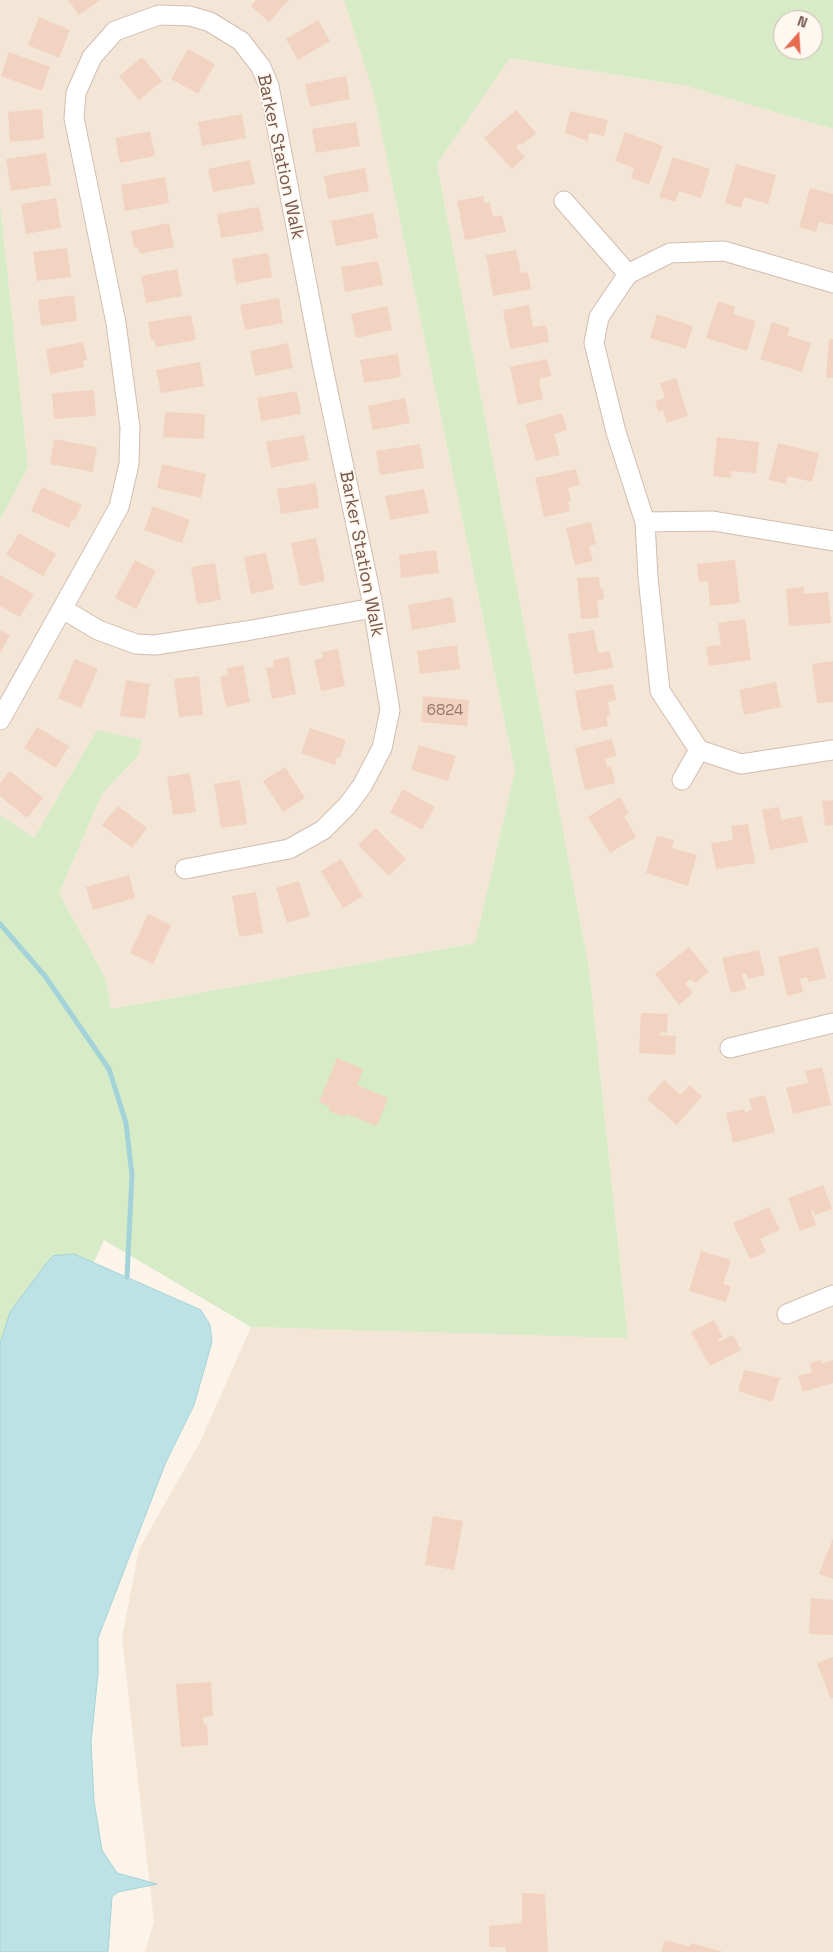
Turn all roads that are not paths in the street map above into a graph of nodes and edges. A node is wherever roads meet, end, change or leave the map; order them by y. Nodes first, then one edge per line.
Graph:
1 (564, 201) dead end
2 (628, 274) junction
3 (833, 283) edge
4 (645, 522) junction
5 (833, 541) edge
6 (373, 608) junction
7 (63, 609) junction
8 (0, 720) edge
9 (699, 750) junction
10 (833, 750) edge
11 (682, 780) dead end
12 (185, 870) dead end
13 (833, 1022) edge
14 (730, 1048) dead end
15 (833, 1295) edge
16 (787, 1314) dead end

1 - 2 street
2 - 3 street
2 - 4 street
4 - 5 street
4 - 9 street
6 - 7 street
6 - 7 street, Barker Station Walk
6 - 12 street, Barker Station Walk
7 - 8 street, Barker Station Walk
9 - 10 street
9 - 11 street
13 - 14 street
15 - 16 street

